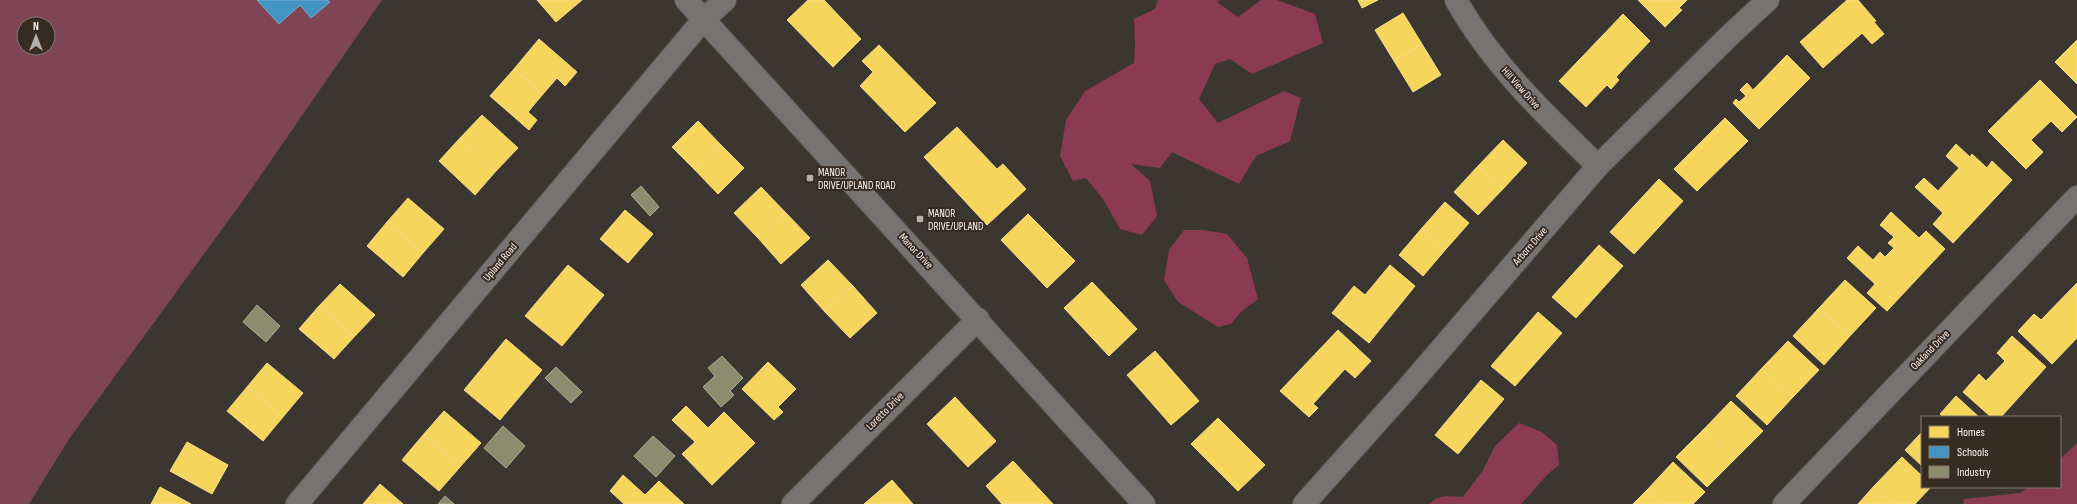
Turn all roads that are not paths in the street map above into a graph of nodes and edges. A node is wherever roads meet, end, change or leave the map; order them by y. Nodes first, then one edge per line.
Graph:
1 (686, 0) edge
2 (725, 0) edge
3 (1456, 0) edge
4 (1768, 0) edge
5 (703, 20) junction
6 (1598, 166) junction
7 (2077, 197) edge
8 (978, 319) junction
9 (297, 504) edge
10 (793, 504) edge
11 (1144, 504) edge
12 (1304, 504) edge
13 (1784, 504) edge

1 - 5 street, Manor Drive
2 - 5 street, Upland Road
3 - 6 street, Hill View Drive
4 - 6 street, Arborn Drive
5 - 8 street, Manor Drive
5 - 9 street, Upland Road
6 - 12 street, Arborn Drive
7 - 13 street, Oakland Drive
8 - 10 street, Loretto Drive
8 - 11 street, Manor Drive

